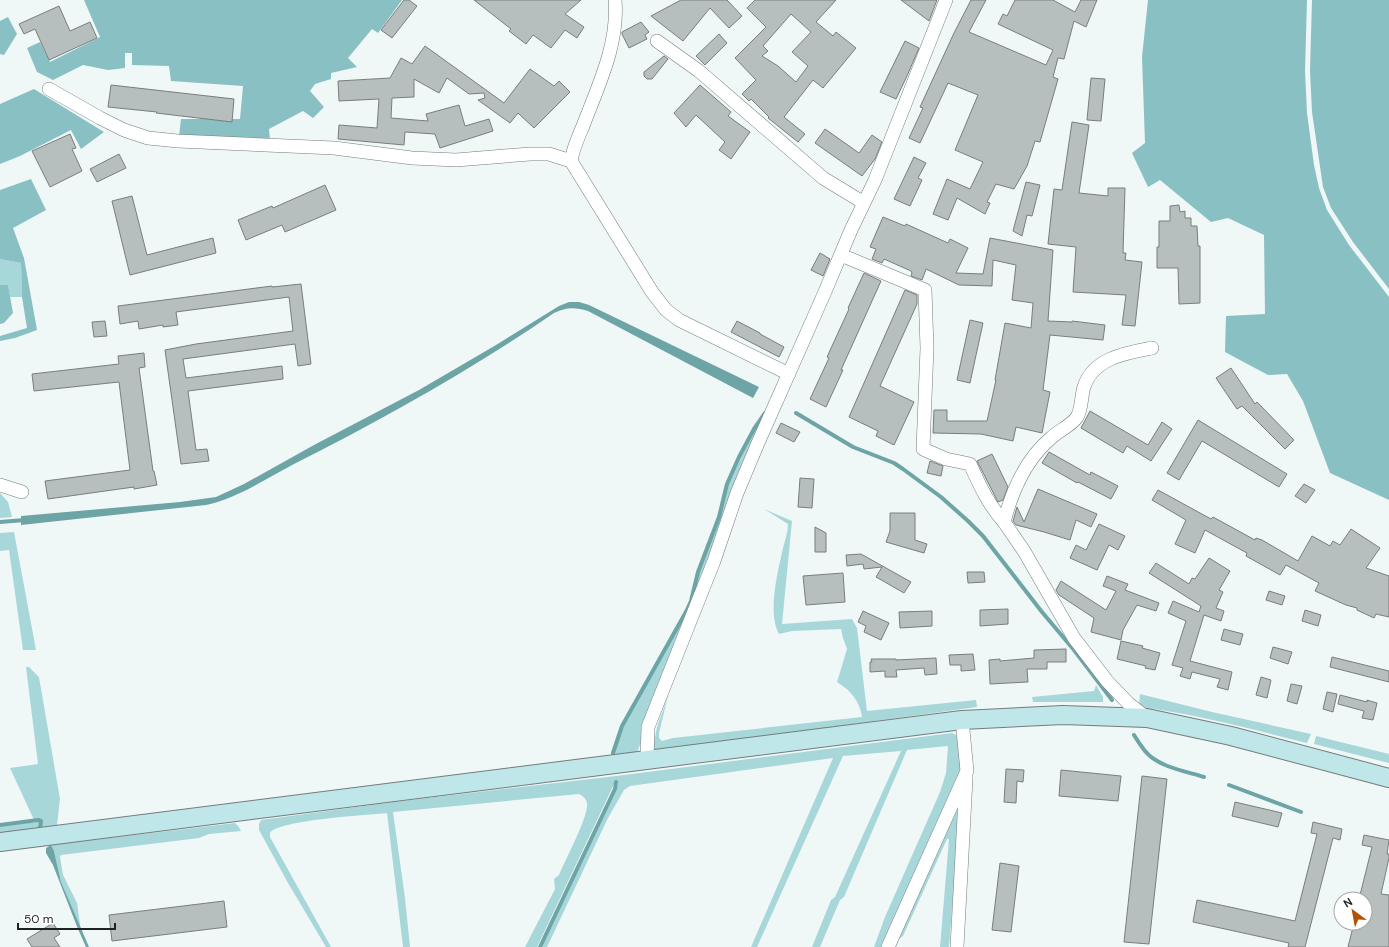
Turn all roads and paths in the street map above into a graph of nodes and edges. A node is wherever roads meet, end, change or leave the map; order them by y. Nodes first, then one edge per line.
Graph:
1 (615, 0) edge
2 (946, 0) edge
3 (657, 41) dead end
4 (49, 89) dead end
5 (571, 161) junction
6 (864, 203) junction
7 (841, 255) junction
8 (1152, 348) dead end
9 (789, 374) junction
10 (0, 485) edge
11 (22, 492) dead end
12 (1004, 522) junction
13 (1147, 718) junction
14 (962, 720) junction
15 (647, 760) junction
16 (967, 771) junction
17 (1389, 778) edge
18 (0, 842) edge
19 (888, 947) edge
20 (957, 947) edge

1 - 5 street
2 - 6 street
3 - 6 street
4 - 5 street
5 - 9 street
6 - 7 street
7 - 9 street
7 - 12 street
8 - 12 street
9 - 15 street
10 - 11 street
12 - 13 street
13 - 14 main road
13 - 17 main road
14 - 15 main road
14 - 16 street
15 - 18 main road
16 - 19 street
16 - 20 street

